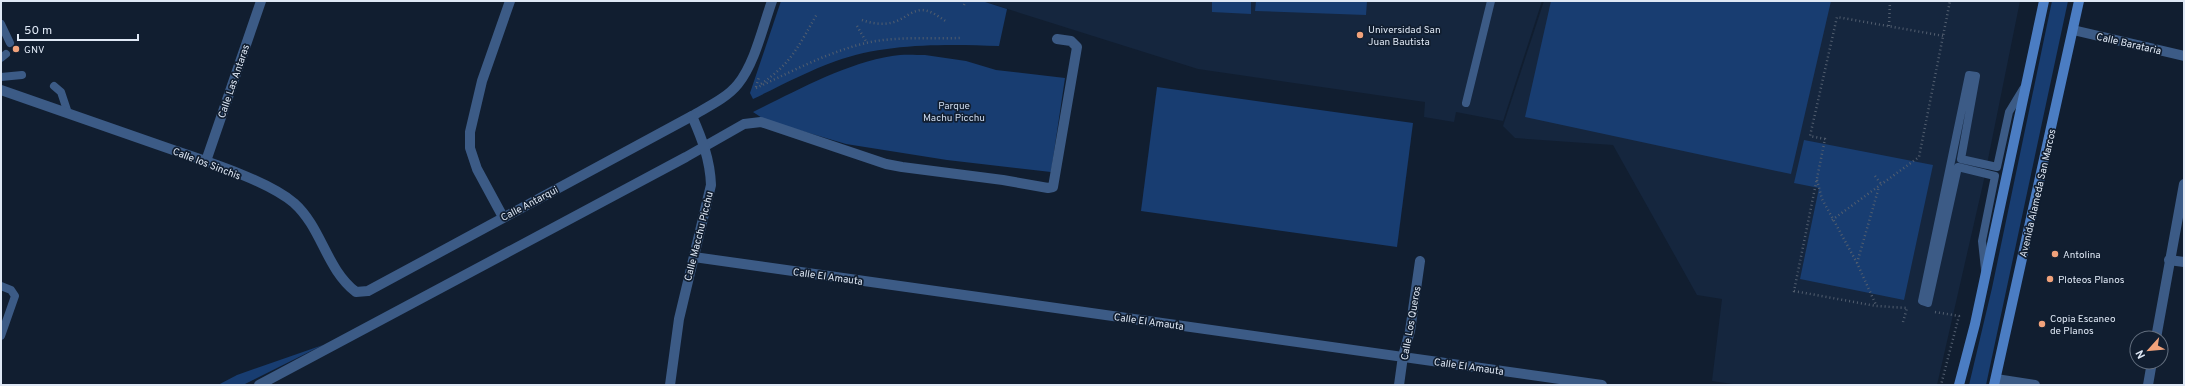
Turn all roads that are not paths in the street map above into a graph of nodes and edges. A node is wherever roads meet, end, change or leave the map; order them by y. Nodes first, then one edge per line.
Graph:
1 (261, 1) edge
2 (510, 1) edge
3 (772, 1) edge
4 (1491, 1) edge
5 (2044, 1) edge
6 (2079, 1) edge
7 (1, 24) edge
8 (2073, 30) junction
9 (1057, 39) dead end
10 (10, 43) dead end
11 (2184, 56) edge
12 (22, 75) dead end
13 (1, 77) edge
14 (54, 86) dead end
15 (2026, 86) junction
16 (1, 90) edge
17 (1466, 103) dead end
18 (68, 113) junction
19 (692, 116) junction
20 (705, 145) junction
21 (206, 161) junction
22 (2184, 184) edge
23 (503, 217) junction
24 (694, 258) junction
25 (2170, 260) junction
26 (1420, 261) dead end
27 (2184, 262) edge
28 (1985, 274) junction
29 (1, 286) edge
30 (368, 292) joint
31 (2157, 330) edge
32 (1, 336) edge
33 (1403, 356) junction
34 (2151, 370) edge
35 (1995, 382) edge
36 (259, 385) edge
37 (670, 385) edge
38 (1399, 385) edge
39 (1602, 385) edge
40 (1960, 385) edge
41 (2035, 385) edge
42 (2148, 385) edge

1 - 21 street, Calle Las Antaras
2 - 23 street
3 - 19 street
4 - 17 lane
5 - 15 main road
6 - 8 main road, Avenida Alameda San Marcos
7 - 10 lane
8 - 11 street, Calle Barataria
8 - 35 main road, Avenida Alameda San Marcos
9 - 20 street
12 - 13 lane
14 - 18 lane
15 - 28 main road
15 - 28 lane
16 - 18 street, Calle los Sinchis
18 - 21 street, Calle los Sinchis
19 - 20 street, Calle Macchu Picchu
19 - 23 street, Calle Antarqui
20 - 24 street, Calle Macchu Picchu
20 - 36 street
21 - 30 street, Calle los Sinchis
22 - 25 street
23 - 30 street, Calle Antarqui
24 - 33 street, Calle El Amauta
24 - 37 street, Calle Macchu Picchu
25 - 27 street
25 - 31 street
26 - 33 street, Calle Los Queros
28 - 40 main road
29 - 32 lane
33 - 38 street, Calle Los Queros
33 - 39 street, Calle El Amauta
34 - 42 street
35 - 41 street

